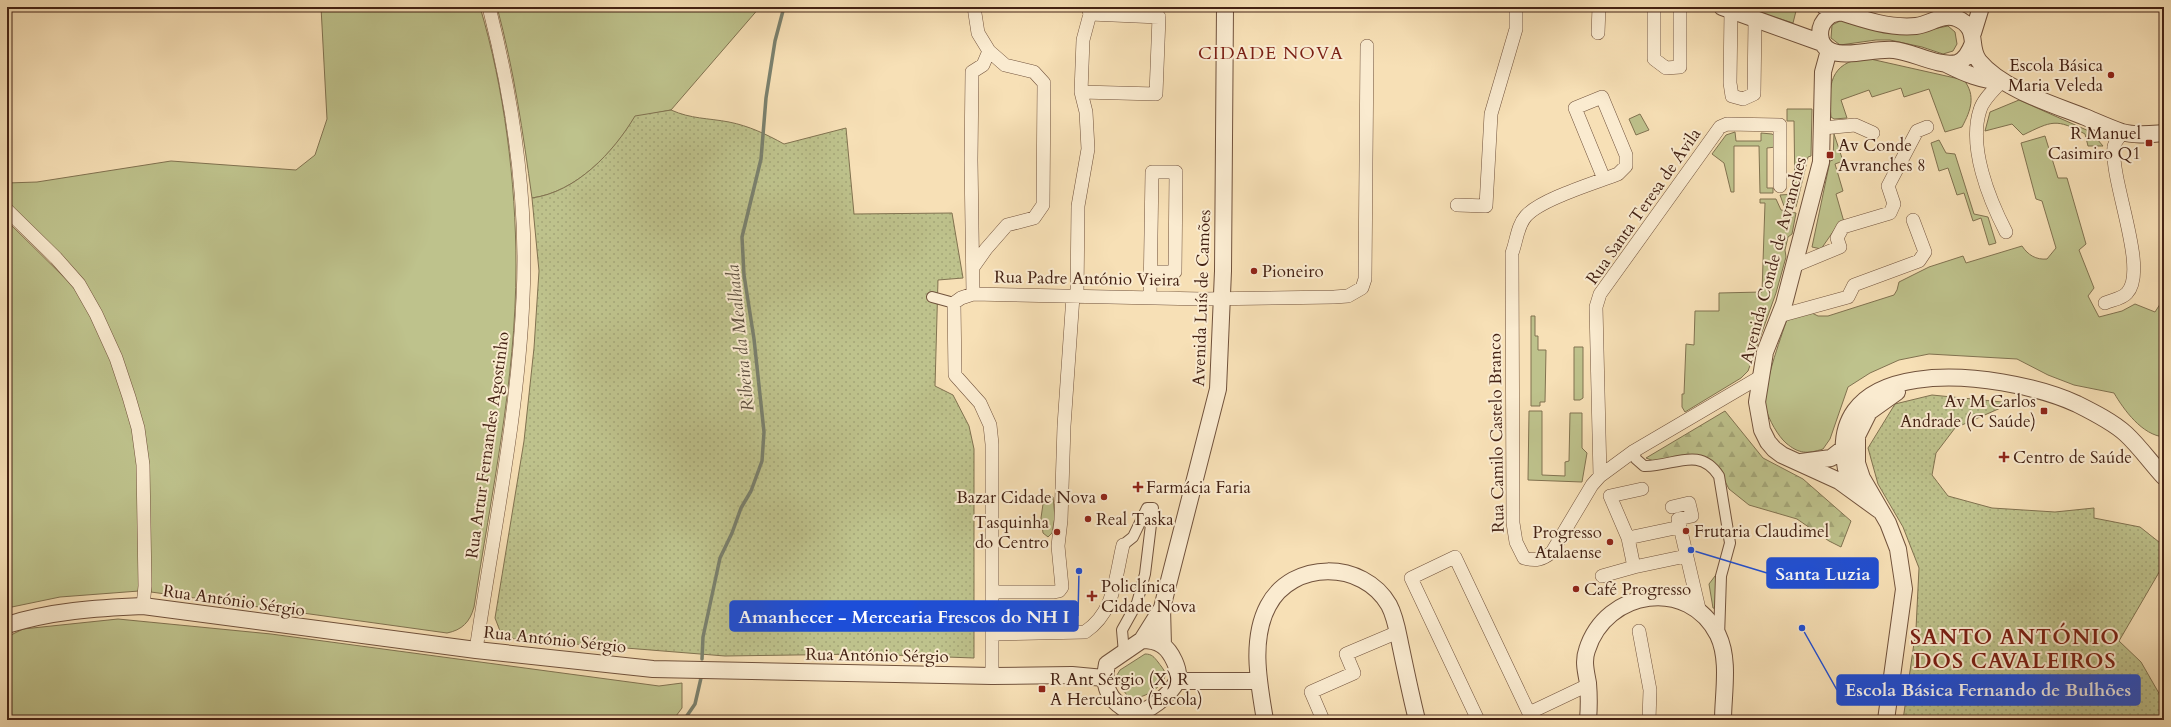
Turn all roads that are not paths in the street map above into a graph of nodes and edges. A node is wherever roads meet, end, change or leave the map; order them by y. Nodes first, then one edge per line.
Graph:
1 (489, 7) edge
2 (974, 7) edge
3 (1226, 7) edge
4 (1516, 7) edge
5 (1599, 7) edge
6 (1654, 7) edge
7 (1680, 7) edge
8 (1825, 7) edge
9 (1981, 7) edge
10 (1727, 9) edge
11 (1089, 11) edge
12 (1842, 12) junction
13 (1944, 12) edge
14 (1754, 20) junction
15 (1598, 32) dead end
16 (1973, 38) junction
17 (1367, 46) dead end
18 (1826, 46) junction
19 (989, 51) junction
20 (1946, 64) junction
21 (2002, 81) junction
22 (1081, 92) junction
23 (1823, 128) junction
24 (1927, 128) dead end
25 (1873, 132) dead end
26 (2123, 132) junction
27 (2164, 133) edge
28 (1604, 179) junction
29 (1780, 186) dead end
30 (1457, 205) dead end
31 (7, 210) edge
32 (1914, 220) dead end
33 (2006, 232) dead end
34 (974, 266) junction
35 (1794, 266) junction
36 (1150, 272) junction
37 (973, 294) junction
38 (1075, 296) junction
39 (932, 297) dead end
40 (1150, 297) junction
41 (1223, 298) junction
42 (2104, 302) dead end
43 (954, 303) junction
44 (1779, 316) junction
45 (1760, 377) junction
46 (1916, 381) junction
47 (1857, 436) junction
48 (1844, 449) junction
49 (1634, 451) junction
50 (1797, 462) junction
51 (2162, 470) edge
52 (1600, 476) junction
53 (1642, 489) dead end
54 (1852, 490) junction
55 (1672, 507) dead end
56 (1880, 510) junction
57 (1680, 527) junction
58 (1628, 538) junction
59 (1123, 545) joint
60 (1686, 556) junction
61 (1634, 567) junction
62 (1602, 576) dead end
63 (992, 592) junction
64 (142, 606) junction
65 (1162, 608) junction
66 (1700, 613) junction
67 (7, 625) edge
68 (1639, 631) dead end
69 (1398, 632) junction
70 (992, 634) junction
71 (1719, 637) junction
72 (1142, 640) junction
73 (1163, 646) junction
74 (476, 650) junction
75 (1124, 653) junction
76 (992, 676) junction
77 (1104, 678) junction
78 (1177, 681) junction
79 (1258, 681) junction
80 (1588, 685) junction
81 (1129, 716) edge
82 (1591, 716) edge
83 (1265, 720) edge
84 (1323, 720) edge
85 (1417, 720) edge
86 (1478, 720) edge
87 (1649, 720) edge
88 (1723, 720) edge
89 (1886, 720) edge

1 - 74 street, Rua Artur Fernandes Agostinho
2 - 19 street
3 - 41 street, Avenida Luís de Camões
4 - 30 street
5 - 15 street
6 - 7 street
8 - 12 street
9 - 16 street
10 - 14 street
10 - 14 street
11 - 22 street
11 - 22 street
12 - 13 street
12 - 18 street, Avenida Conde de Avranches
13 - 16 street
14 - 18 street
16 - 20 street
16 - 21 street
17 - 41 street, Rua Padre António Vieira
18 - 20 street
18 - 23 street, Avenida Conde de Avranches
19 - 34 street
19 - 34 street
20 - 21 street
21 - 26 street
21 - 33 street
22 - 38 street
23 - 25 street
23 - 35 street, Avenida Conde de Avranches
24 - 35 street
26 - 27 street
26 - 42 street
28 - 28 street
28 - 52 street, Rua Camilo Castelo Branco
29 - 52 street, Rua Santa Teresa de Ávila
31 - 64 street
32 - 44 street
34 - 37 street
35 - 44 street, Avenida Conde de Avranches
36 - 36 street
36 - 40 street
37 - 38 street, Rua Padre António Vieira
37 - 43 street, Rua Padre António Vieira
38 - 40 street, Rua Padre António Vieira
38 - 63 street
39 - 43 street
40 - 41 street, Rua Padre António Vieira
41 - 65 street, Avenida Luís de Camões
43 - 63 street
44 - 45 street, Avenida Conde de Avranches
45 - 49 street, Rua Camilo Castelo Branco
45 - 50 street, Avenida Conde de Avranches
46 - 47 street
46 - 48 street
46 - 51 street
47 - 48 street
47 - 56 street
48 - 50 street
48 - 54 street
49 - 52 street, Rua Camilo Castelo Branco
49 - 71 street
50 - 54 street, Avenida Conde de Avranches
53 - 58 street
54 - 56 street, Avenida Conde de Avranches
55 - 57 street
56 - 89 street
57 - 58 street
57 - 60 street
58 - 61 street
59 - 70 street
59 - 75 street
60 - 61 street
60 - 66 street
61 - 62 street
63 - 70 street
64 - 67 street, Rua António Sérgio
64 - 74 street, Rua António Sérgio
65 - 72 street
65 - 73 street
66 - 71 street
66 - 80 street
68 - 87 street
69 - 79 street
69 - 84 street
69 - 85 street
70 - 76 street
71 - 88 street
72 - 73 street
72 - 75 street
73 - 78 street
74 - 76 street, Rua António Sérgio
75 - 77 street
76 - 77 street, Rua António Sérgio
77 - 81 street
78 - 79 street
78 - 81 street
79 - 83 street
80 - 82 street
80 - 86 street

